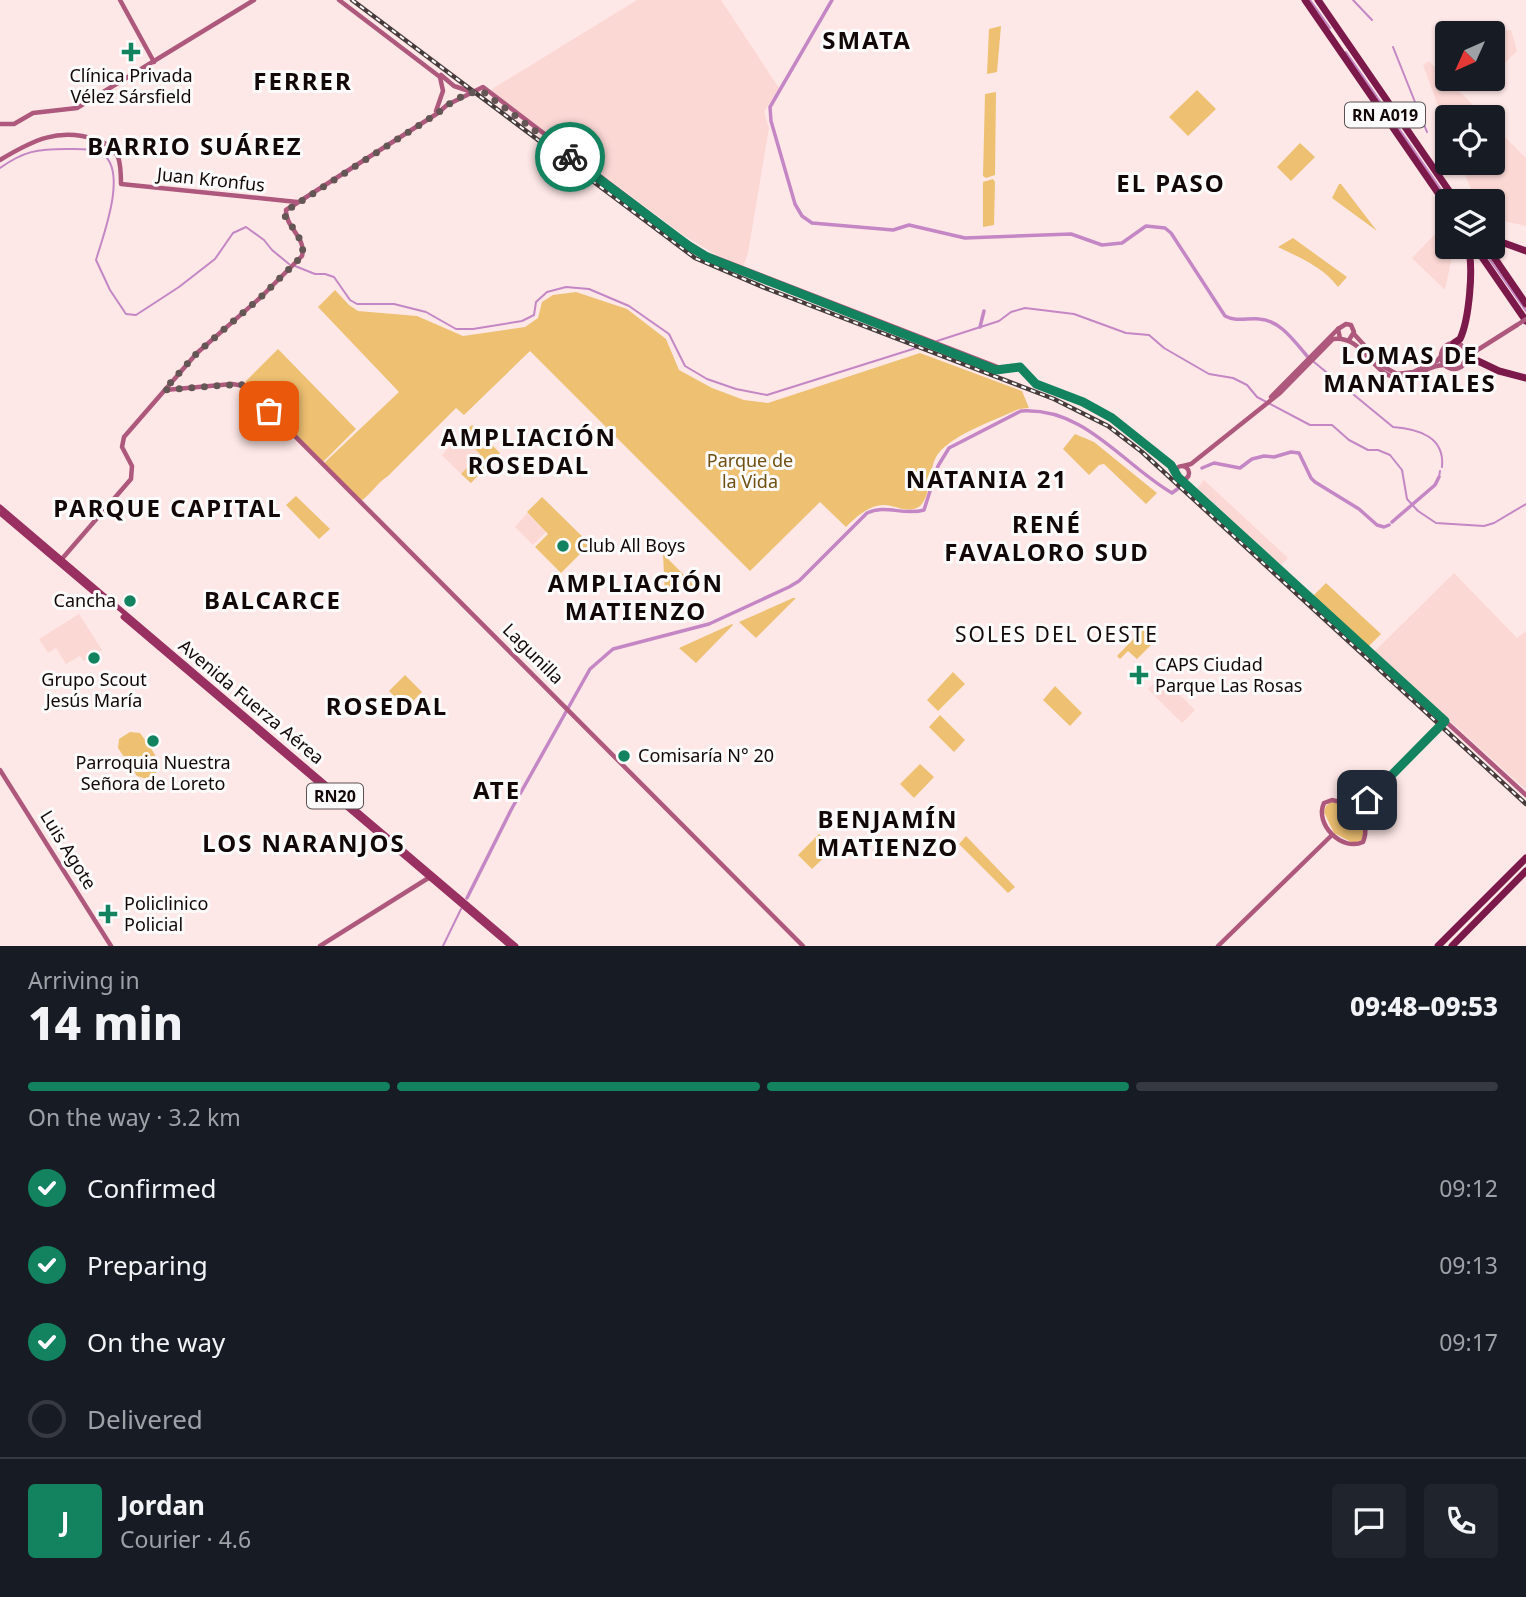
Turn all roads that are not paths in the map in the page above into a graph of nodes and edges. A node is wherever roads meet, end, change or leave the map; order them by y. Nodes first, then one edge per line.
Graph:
1 (120, 0) edge
2 (254, 0) edge
3 (341, 0) edge
4 (1305, 0) edge
5 (1318, 0) edge
6 (154, 62) junction
7 (455, 87) junction
8 (480, 91) junction
9 (443, 93) junction
10 (455, 101) junction
11 (432, 116) junction
12 (0, 124) edge
13 (0, 160) edge
14 (1449, 189) edge
15 (1435, 190) edge
16 (299, 202) junction
17 (1505, 243) edge
18 (1526, 251) edge
19 (1469, 259) edge
20 (1483, 259) edge
21 (1495, 259) edge
22 (1526, 304) edge
23 (1526, 320) edge
24 (1338, 329) junction
25 (1354, 334) junction
26 (1340, 338) junction
27 (1349, 340) junction
28 (1458, 344) junction
29 (1478, 348) junction
30 (1442, 355) junction
31 (1466, 360) junction
32 (1445, 365) junction
33 (1526, 378) edge
34 (164, 390) junction
35 (1270, 399) junction
36 (1195, 460) junction
37 (1165, 461) junction
38 (1182, 466) junction
39 (1174, 470) junction
40 (1188, 475) junction
41 (1181, 479) junction
42 (1199, 494) junction
43 (0, 510) edge
44 (59, 560) junction
45 (1445, 721) junction
46 (0, 769) edge
47 (1526, 795) edge
48 (1356, 811) junction
49 (1332, 835) junction
50 (1526, 856) edge
51 (1524, 873) edge
52 (430, 877) junction
53 (460, 903) junction
54 (468, 904) junction
55 (111, 946) edge
56 (320, 946) edge
57 (510, 946) edge
58 (516, 946) edge
59 (803, 946) edge
60 (1218, 946) edge
61 (1438, 946) edge
62 (1452, 946) edge

1 - 6 main road
2 - 6 main road
3 - 7 main road
3 - 9 main road
4 - 15 highway, RN A019
5 - 14 highway, RN A019
6 - 12 main road
7 - 8 main road
7 - 9 main road
7 - 10 main road
8 - 10 main road
8 - 37 main road
9 - 10 main road
9 - 11 main road
10 - 11 main road
11 - 16 main road
13 - 16 main road, Juan Kronfus
16 - 34 main road
17 - 18 highway
19 - 28 highway
20 - 23 highway
21 - 22 highway
23 - 29 main road, bridge
24 - 25 main road
24 - 26 main road
24 - 35 main road
25 - 27 main road
25 - 30 main road
26 - 27 main road
26 - 35 main road
27 - 32 main road
28 - 29 main road
28 - 30 main road
28 - 31 main road
29 - 31 main road
30 - 32 main road
31 - 32 main road
31 - 33 highway
34 - 44 main road
34 - 59 main road, Lagunilla
35 - 36 main road
36 - 38 main road
36 - 40 main road
37 - 38 main road
37 - 39 main road
38 - 39 main road
38 - 40 main road
39 - 41 main road
40 - 41 main road
40 - 42 main road
41 - 42 main road
42 - 45 main road
43 - 44 main road, Avenida Fuerza Aérea / RN20
44 - 52 main road, Avenida Fuerza Aérea / RN20
44 - 54 main road, Avenida Fuerza Aérea / RN20
45 - 47 main road
45 - 48 main road
46 - 55 main road, Luis Agote
48 - 49 main road
48 - 49 main road
49 - 60 main road
50 - 61 highway
51 - 62 highway
52 - 53 main road, Avenida Fuerza Aérea / RN20
52 - 56 main road
53 - 54 main road
53 - 57 main road, Avenida Fuerza Aérea / RN20
54 - 58 main road, Avenida Fuerza Aérea / RN20

